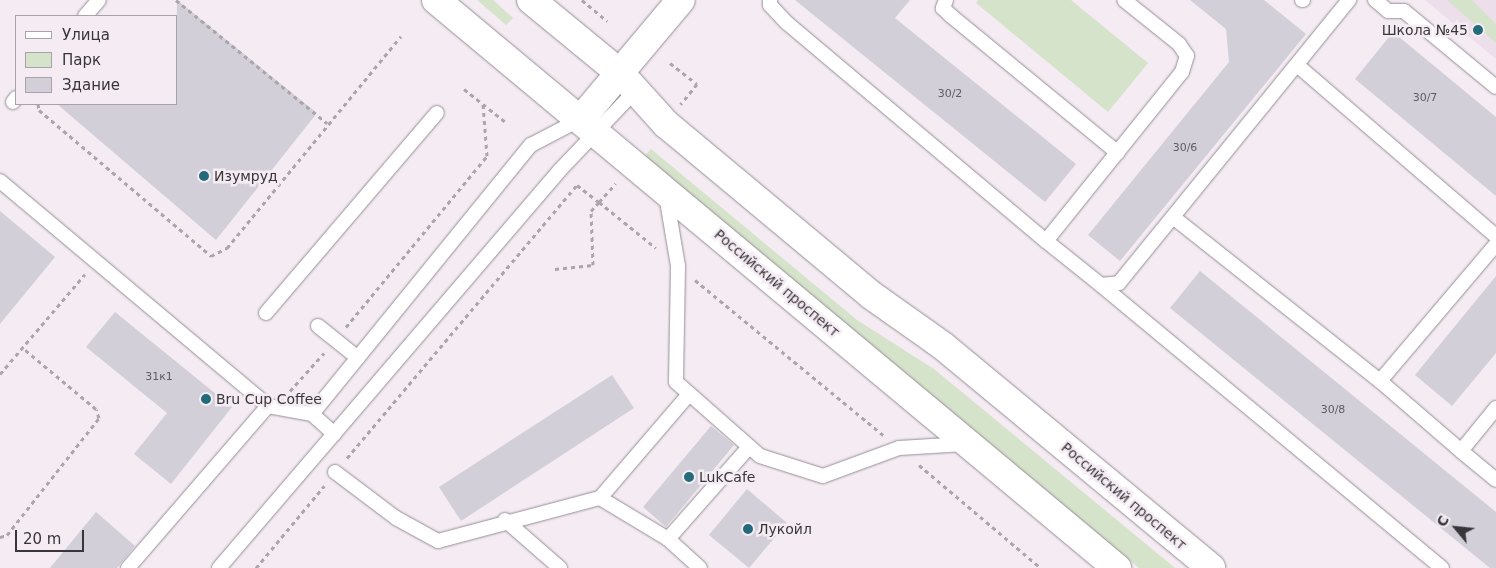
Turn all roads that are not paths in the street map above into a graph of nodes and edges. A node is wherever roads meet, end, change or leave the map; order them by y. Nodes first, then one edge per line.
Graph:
1 (99, 0) edge
2 (436, 0) edge
3 (531, 0) edge
4 (681, 0) edge
5 (770, 0) edge
6 (946, 0) edge
7 (1124, 0) edge
8 (1349, 0) edge
9 (1375, 0) edge
10 (86, 15) edge
11 (1297, 65) junction
12 (628, 82) junction
13 (1496, 87) edge
14 (437, 113) dead end
15 (589, 126) junction
16 (1118, 153) junction
17 (0, 181) edge
18 (665, 190) junction
19 (1173, 217) junction
20 (1496, 236) edge
21 (1046, 241) junction
22 (1496, 244) edge
23 (1101, 285) junction
24 (266, 313) dead end
25 (318, 326) dead end
26 (358, 358) junction
27 (1380, 381) junction
28 (689, 394) junction
29 (268, 406) junction
30 (1496, 408) edge
31 (312, 414) junction
32 (334, 434) junction
33 (969, 444) junction
34 (749, 447) junction
35 (1461, 451) junction
36 (335, 472) road end
37 (1496, 480) edge
38 (600, 498) junction
39 (505, 520) junction
40 (668, 539) junction
41 (128, 568) edge
42 (219, 568) edge
43 (560, 568) edge
44 (700, 568) edge
45 (1117, 568) edge
46 (1211, 568) edge
47 (1442, 568) edge

1 - 10 lane
2 - 15 main road, Российский проспект
3 - 12 main road, Российский проспект
4 - 12 main road
5 - 21 lane
6 - 16 lane
7 - 16 lane
8 - 11 lane
9 - 13 lane
11 - 19 lane
11 - 20 lane
12 - 15 main road
12 - 46 main road, Российский проспект
14 - 24 lane
15 - 18 main road, Российский проспект
15 - 26 lane
15 - 32 lane
16 - 21 lane
17 - 29 lane
18 - 28 lane
18 - 33 main road, Российский проспект
19 - 23 lane
19 - 27 lane
21 - 23 lane
22 - 27 lane
23 - 47 lane
25 - 26 lane
26 - 31 lane
27 - 35 lane
28 - 34 lane
28 - 38 lane
29 - 31 lane
29 - 41 lane
30 - 35 lane
31 - 32 lane
32 - 42 lane
33 - 34 lane
33 - 45 main road, Российский проспект
34 - 40 lane
35 - 37 lane
36 - 39 lane
38 - 39 lane
38 - 40 lane
39 - 43 lane
40 - 44 lane

